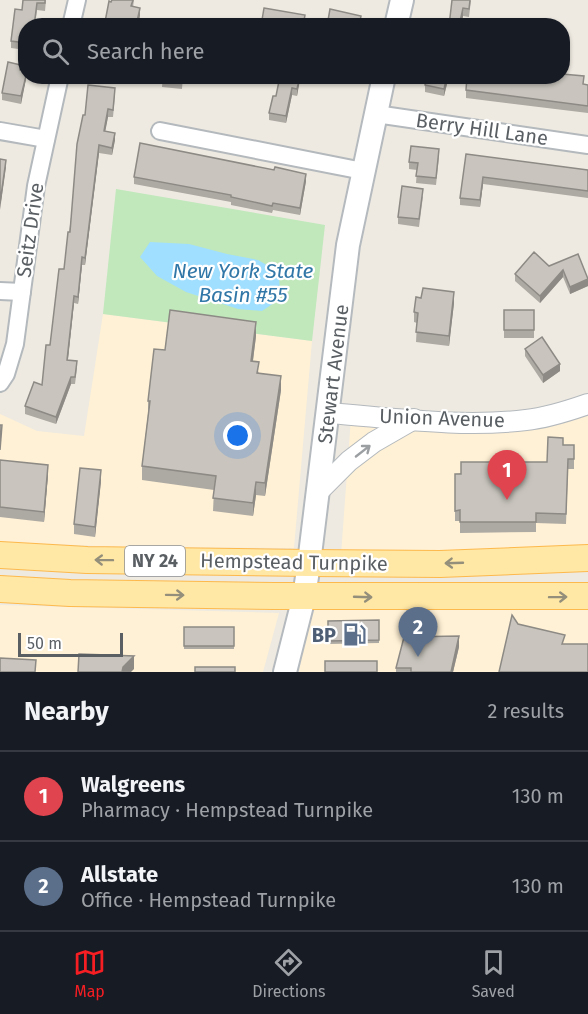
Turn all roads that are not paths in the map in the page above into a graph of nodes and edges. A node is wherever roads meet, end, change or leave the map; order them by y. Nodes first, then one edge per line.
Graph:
1 (77, 0) edge
2 (402, 0) edge
3 (73, 18) edge
4 (398, 18) edge
5 (58, 84) edge
6 (382, 84) edge
7 (376, 114) junction
8 (0, 131) edge
9 (160, 131) dead end
10 (46, 139) junction
11 (588, 145) edge
12 (363, 171) junction
13 (0, 291) edge
14 (22, 292) junction
15 (0, 382) edge
16 (588, 404) edge
17 (329, 413) junction
18 (414, 419) junction
19 (320, 490) junction
20 (0, 555) edge
21 (588, 558) edge
22 (309, 563) junction
23 (0, 589) edge
24 (588, 596) edge
25 (304, 597) junction
26 (285, 672) edge

1 - 3 street
2 - 4 main road
5 - 10 street, Seitz Drive
6 - 7 main road, Stewart Avenue
7 - 11 street, Berry Hill Lane
7 - 12 main road, Stewart Avenue
8 - 10 street
9 - 12 street
10 - 14 street, Seitz Drive
12 - 17 main road, Stewart Avenue
13 - 14 street
14 - 15 street, Seitz Drive
16 - 18 street, Union Avenue
17 - 18 street, Union Avenue
17 - 19 main road, Stewart Avenue
19 -> 18 street
19 - 22 main road, Stewart Avenue
22 -> 20 main road, Hempstead Turnpike / NY 24
21 -> 22 main road, Hempstead Turnpike / NY 24
22 - 25 main road, Stewart Avenue
23 -> 25 main road, Hempstead Turnpike / NY 24
25 -> 24 main road, Hempstead Turnpike / NY 24
25 - 26 main road, Stewart Avenue

